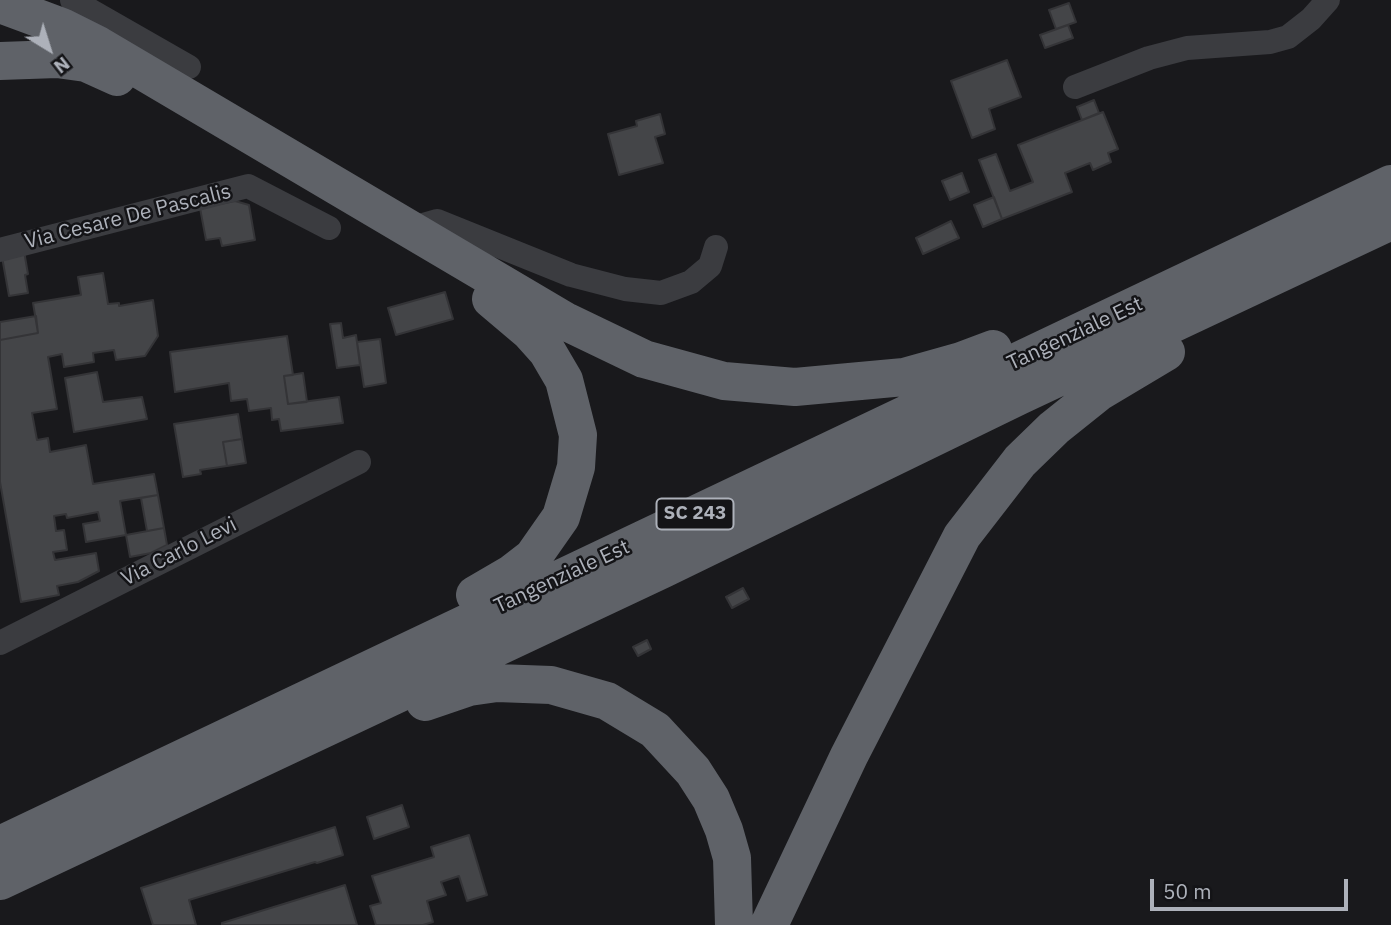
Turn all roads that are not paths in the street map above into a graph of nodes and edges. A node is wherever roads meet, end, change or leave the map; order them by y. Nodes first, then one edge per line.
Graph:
1 (72, 0) edge
2 (1328, 0) edge
3 (0, 4) edge
4 (0, 61) edge
5 (189, 67) dead end
6 (1075, 87) dead end
7 (1391, 184) edge
8 (1391, 221) edge
9 (423, 225) junction
10 (329, 228) dead end
11 (1391, 237) edge
12 (716, 247) dead end
13 (0, 250) edge
14 (1159, 294) junction
15 (359, 462) dead end
16 (0, 643) edge
17 (315, 695) junction
18 (233, 770) junction
19 (0, 845) edge
20 (0, 881) edge
21 (734, 925) edge
22 (769, 925) edge

1 - 5 street
2 - 6 street
3 - 9 highway
4 - 17 highway
7 - 14 highway, Tangenziale Est / SC 243
8 - 18 highway, Tangenziale Est / SC 243
9 - 12 street
9 - 14 highway
10 - 13 street, Via Cesare De Pascalis
11 - 22 highway
14 - 17 highway, Tangenziale Est / SC 243
15 - 16 street, Via Carlo Levi
17 - 19 highway, Tangenziale Est / SC 243
18 - 20 highway, Tangenziale Est / SC 243
18 - 21 highway

